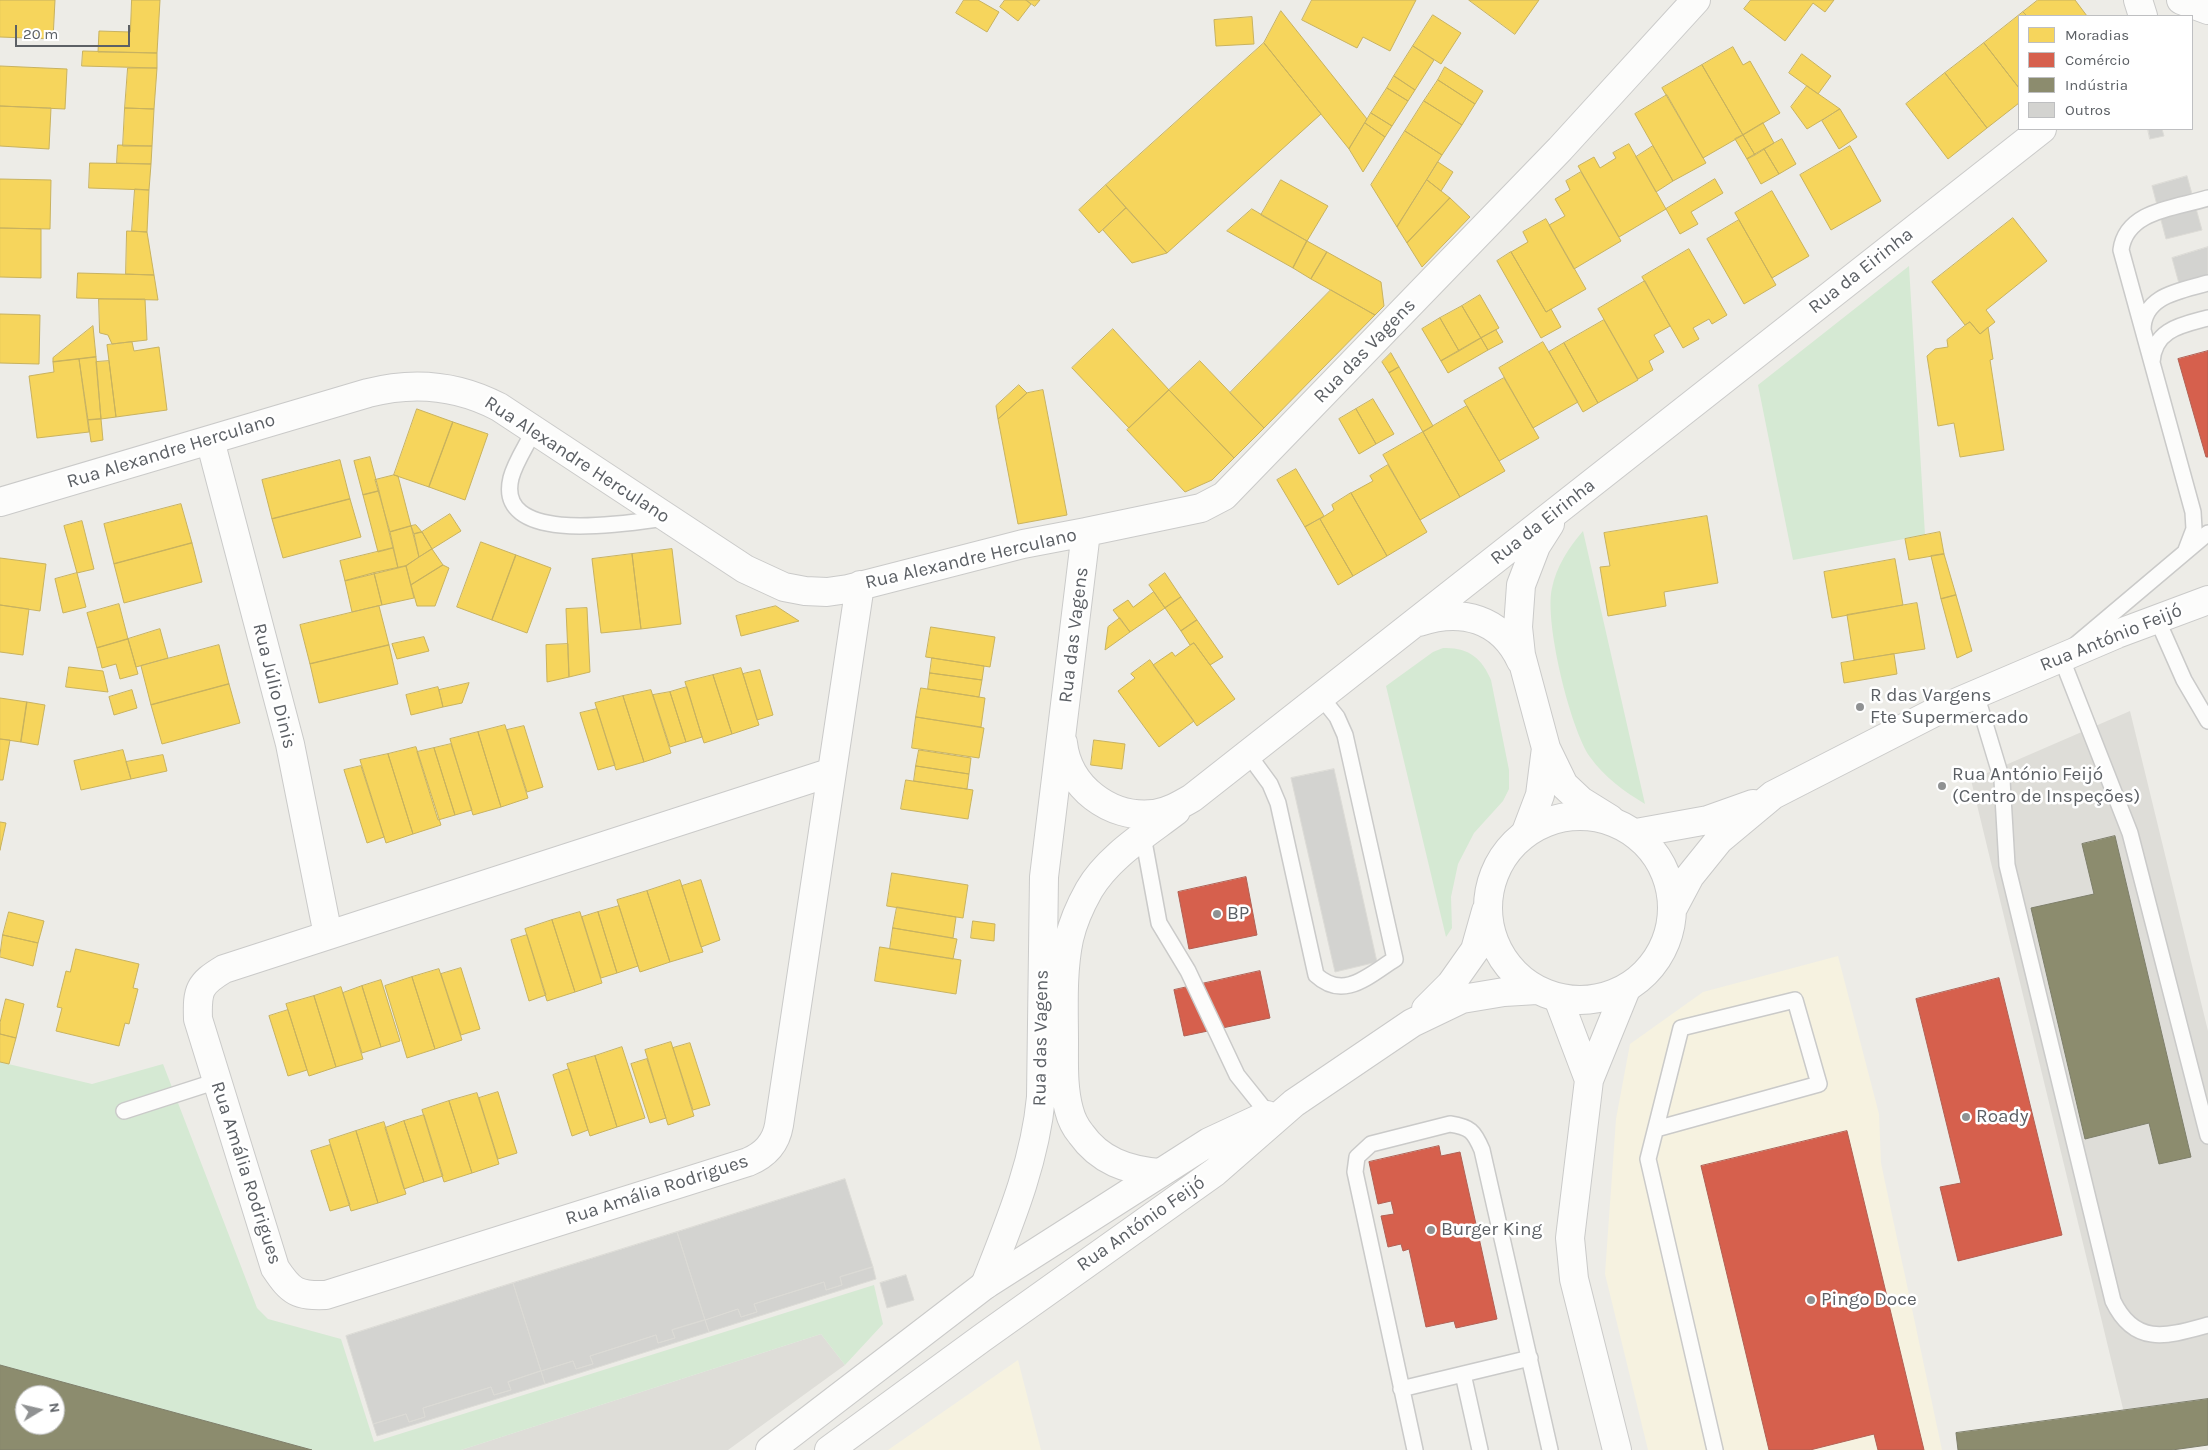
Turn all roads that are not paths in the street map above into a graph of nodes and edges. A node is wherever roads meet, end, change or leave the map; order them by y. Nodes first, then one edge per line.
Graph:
1 (1696, 0) edge
2 (2138, 0) edge
3 (2180, 0) edge
4 (2208, 10) edge
5 (2143, 15) edge
6 (2193, 20) edge
7 (2041, 130) edge
8 (2208, 198) edge
9 (2208, 283) edge
10 (2208, 318) edge
11 (2144, 337) junction
12 (2153, 369) junction
13 (534, 430) junction
14 (210, 440) junction
15 (1581, 492) junction
16 (0, 502) edge
17 (668, 518) junction
18 (1086, 532) junction
19 (2208, 533) edge
20 (2184, 554) junction
21 (860, 585) junction
22 (2208, 600) edge
23 (2157, 619) junction
24 (1413, 624) junction
25 (2062, 658) junction
26 (1526, 674) junction
27 (1976, 694) junction
28 (1321, 696) junction
29 (2208, 721) edge
30 (1063, 724) junction
31 (1546, 748) junction
32 (1248, 754) junction
33 (832, 772) junction
34 (1773, 796) junction
35 (1192, 798) junction
36 (1610, 819) junction
37 (1526, 832) junction
38 (1636, 833) junction
39 (1143, 836) junction
40 (1488, 907) junction
41 (1673, 908) junction
42 (328, 935) junction
43 (1626, 989) junction
44 (1548, 994) junction
45 (1412, 1023) junction
46 (1589, 1080) junction
47 (217, 1081) junction
48 (1294, 1103) junction
49 (124, 1110) dead end
50 (1269, 1114) junction
51 (1656, 1129) junction
52 (2208, 1136) edge
53 (1159, 1173) junction
54 (985, 1285) junction
55 (2208, 1325) edge
56 (1530, 1358) junction
57 (1463, 1374) junction
58 (1401, 1389) junction
59 (770, 1450) edge
60 (829, 1450) edge
61 (1415, 1450) edge
62 (1480, 1450) edge
63 (1550, 1450) edge
64 (1617, 1450) edge
65 (1715, 1450) edge

1 - 18 street, Rua das Vagens
2 - 5 street
3 - 4 street
4 - 6 street
7 - 15 street, Rua da Eirinha
8 - 11 lane
9 - 11 lane
10 - 12 lane
11 - 12 lane
12 - 20 lane
13 - 14 street, Rua Alexandre Herculano
13 - 17 street, Rua Alexandre Herculano
13 - 17 lane
14 - 16 street, Rua Alexandre Herculano
14 - 42 street, Rua Júlio Dinis
15 - 24 street, Rua da Eirinha
15 - 26 street
17 - 21 street, Rua Alexandre Herculano
18 - 21 street, Rua Alexandre Herculano
18 - 30 street, Rua das Vagens
19 - 20 lane
20 - 25 lane
21 - 33 street, Rua Amália Rodrigues
22 - 23 street, Rua António Feijó
23 - 25 street, Rua António Feijó
23 - 29 lane
24 - 26 street
24 - 28 street, Rua da Eirinha
25 - 27 street, Rua António Feijó
25 - 52 lane
26 - 31 street
27 - 34 street, Rua António Feijó
27 - 55 lane
28 - 32 street, Rua da Eirinha
28 - 32 lane
30 - 35 street, Rua da Eirinha
30 - 54 street, Rua das Vagens
31 - 36 street
31 - 37 street
32 - 35 street, Rua da Eirinha
33 - 42 street, Rua Amália Rodrigues
33 - 47 street, Rua Amália Rodrigues
34 - 38 street, Rua António Feijó
34 - 41 street, Rua António Feijó
35 - 39 street, Rua das Vagens
36 - 37 street
36 - 38 street
37 - 40 street
38 - 41 street
39 - 50 lane
39 - 53 street, Rua das Vagens
40 - 44 street
40 - 45 street, Rua António Feijó
41 - 43 street, Rua António Feijó
42 - 47 street, Rua Amália Rodrigues
43 - 44 street, Rua António Feijó
43 - 46 street
44 - 45 street, Rua António Feijó
44 - 46 street
45 - 48 street, Rua António Feijó
46 - 64 street
47 - 49 lane
48 - 50 street, Rua António Feijó
48 - 60 street, Rua António Feijó
50 - 53 street, Rua António Feijó
51 - 51 lane
51 - 65 lane
53 - 54 street, Rua António Feijó
54 - 59 street
56 - 57 lane
56 - 58 lane
56 - 63 lane
57 - 58 lane
57 - 62 lane
58 - 61 lane

